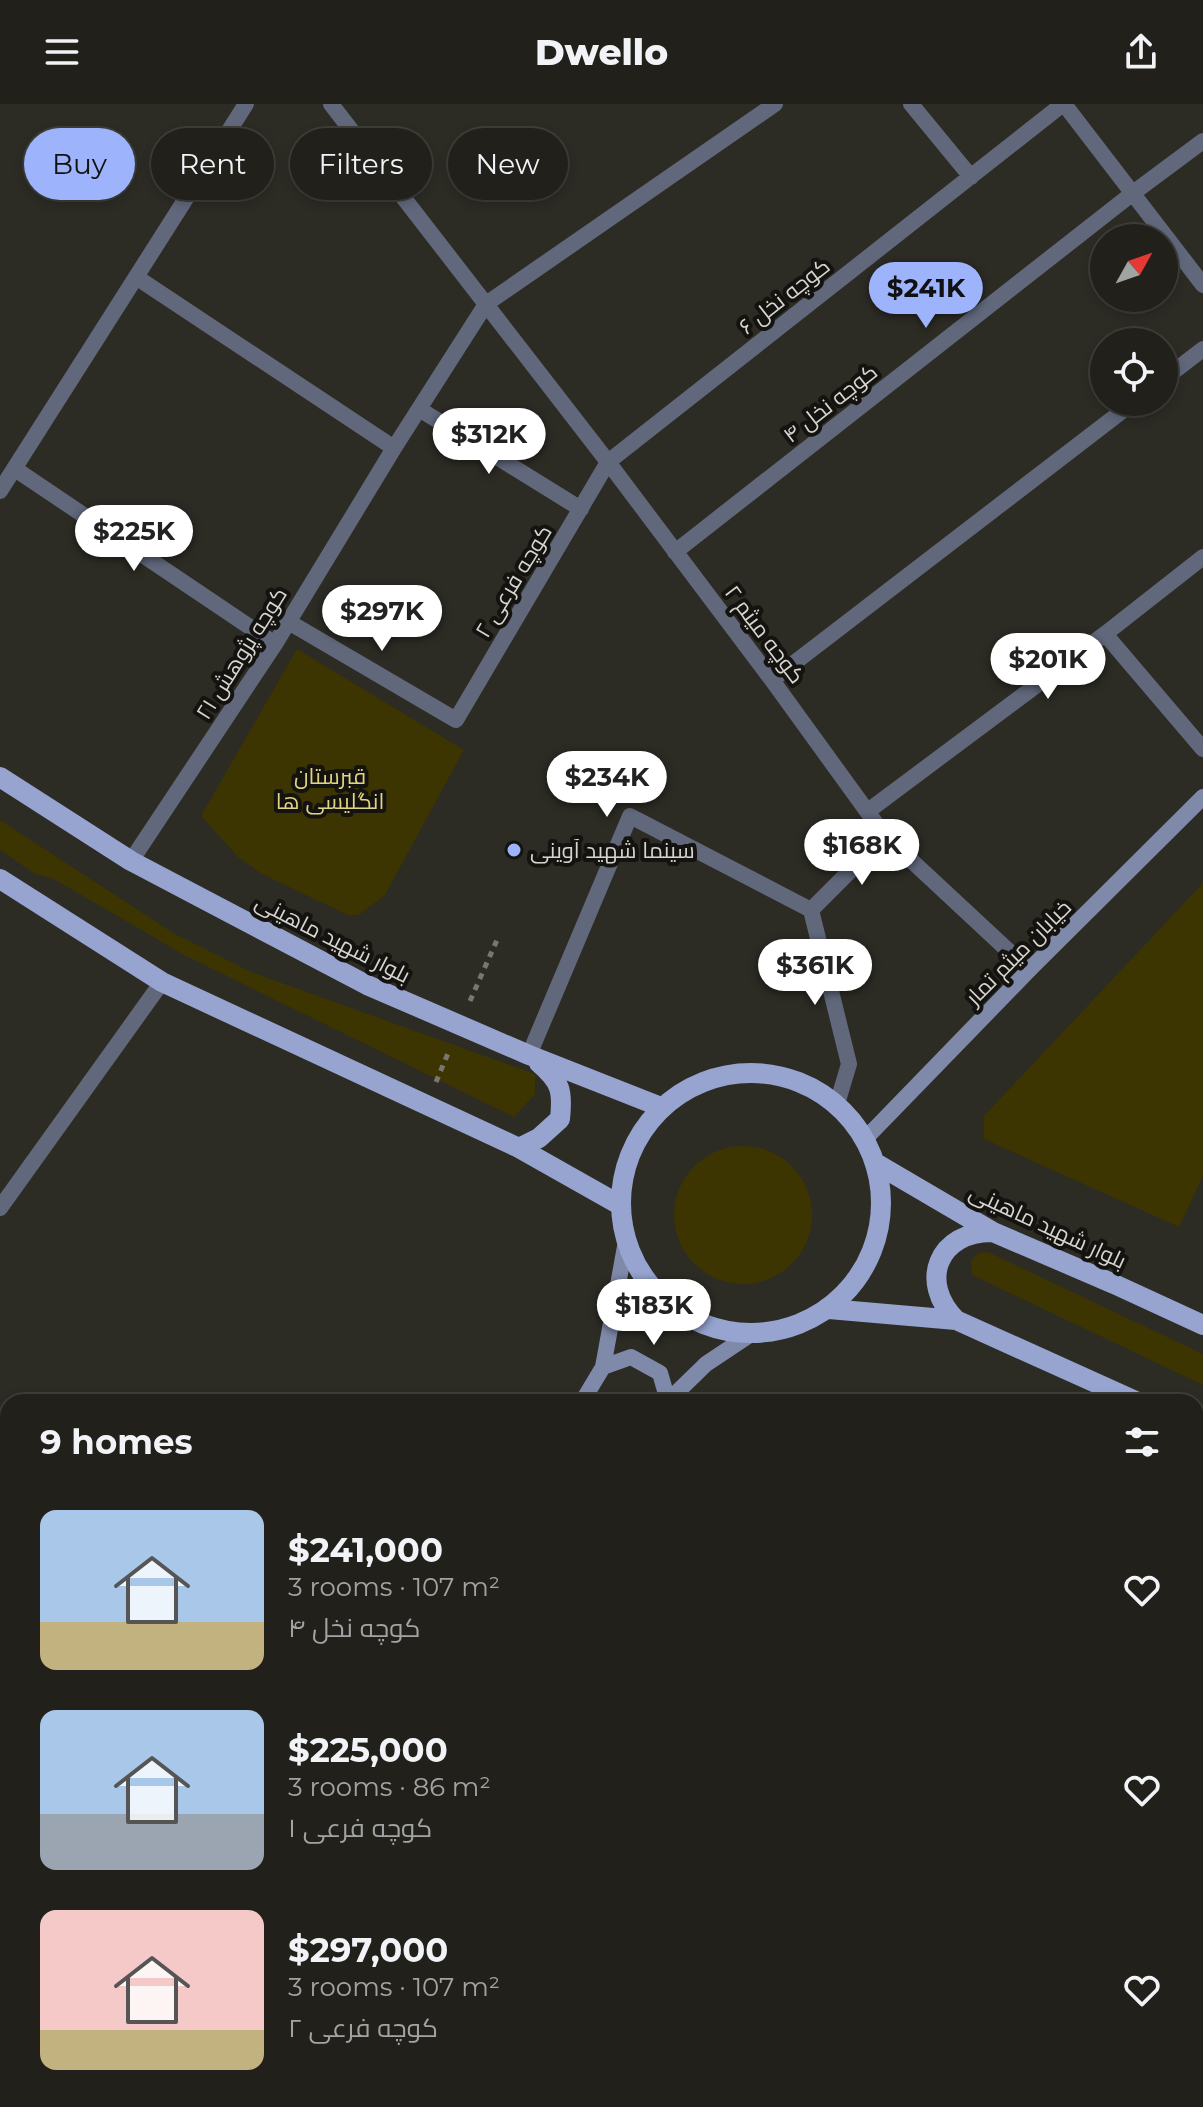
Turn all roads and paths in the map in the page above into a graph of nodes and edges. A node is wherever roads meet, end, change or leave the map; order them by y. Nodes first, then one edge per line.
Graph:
1 (246, 104) edge
2 (331, 104) edge
3 (775, 104) edge
4 (911, 104) edge
5 (1063, 104) edge
6 (1203, 141) edge
7 (971, 177) junction
8 (1133, 193) junction
9 (136, 277) junction
10 (1203, 285) edge
11 (486, 304) junction
12 (1203, 349) edge
13 (1178, 368) edge
14 (419, 409) junction
15 (1116, 416) edge
16 (394, 448) junction
17 (608, 462) junction
18 (15, 469) junction
19 (0, 491) edge
20 (581, 509) junction
21 (675, 552) junction
22 (1203, 557) edge
23 (287, 621) junction
24 (1105, 634) junction
25 (275, 644) junction
26 (772, 680) junction
27 (1203, 749) edge
28 (0, 777) edge
29 (1203, 797) edge
30 (868, 811) junction
31 (885, 836) junction
32 (131, 861) junction
33 (0, 879) edge
34 (811, 910) junction
35 (1029, 970) junction
36 (162, 982) junction
37 (529, 1055) junction
38 (837, 1104) junction
39 (661, 1107) junction
40 (865, 1139) junction
41 (519, 1148) junction
42 (877, 1164) junction
43 (620, 1205) junction
44 (0, 1208) edge
45 (993, 1232) junction
46 (626, 1241) junction
47 (829, 1309) junction
48 (956, 1320) junction
49 (1203, 1325) edge
50 (751, 1334) junction
51 (603, 1367) junction
52 (587, 1394) edge
53 (665, 1394) edge
54 (675, 1394) edge
55 (1120, 1394) edge

1 - 9 street
2 - 11 street, کوچه میثم ۲
3 - 11 street
4 - 7 street
5 - 7 street, کوچه نخل ۶
5 - 8 street
6 - 8 street, کوچه نخل ۴
7 - 17 street, کوچه نخل ۶
8 - 10 street
8 - 21 street, کوچه نخل ۴
9 - 16 street
9 - 18 street
11 - 14 street, کوچه پژوهش ۲۱
11 - 17 street, کوچه میثم ۲
12 - 13 street
14 - 16 street, کوچه پژوهش ۲۱
14 - 20 street
15 - 26 street
16 - 23 street, کوچه پژوهش ۲۱
17 - 20 street, کوچه فرعی ۲
17 - 21 street, کوچه میثم ۲
18 - 19 street
18 - 25 street
20 - 23 street, کوچه فرعی ۲
21 - 26 street, کوچه میثم ۲
22 - 24 street
23 - 25 street, کوچه پژوهش ۲۱
24 - 27 street
24 - 30 street
25 - 32 street, کوچه پژوهش ۲۱
26 - 30 street, کوچه میثم ۲
28 - 32 main road, بلوار شهید ماهینی
29 - 35 street, خیابان میثم تمار
30 - 31 street, کوچه میثم ۲
31 - 34 street
31 - 35 street, کوچه میثم ۲
32 - 37 main road, بلوار شهید ماهینی
33 - 36 main road
34 - 37 street
34 - 38 street
35 - 40 street, خیابان میثم تمار
36 - 41 main road
36 - 44 street
37 - 39 main road, بلوار شهید ماهینی
37 - 41 main road
38 - 39 main road
38 - 40 main road
39 - 43 main road
40 - 42 main road
41 - 43 main road
42 - 45 main road, بلوار شهید ماهینی
42 - 47 main road
43 - 46 main road
45 - 48 main road
45 - 49 main road, بلوار شهید ماهینی
46 - 50 main road
46 - 51 street
47 - 48 main road
47 - 50 main road
48 - 55 main road
50 - 54 street
51 - 52 street
51 - 53 street

